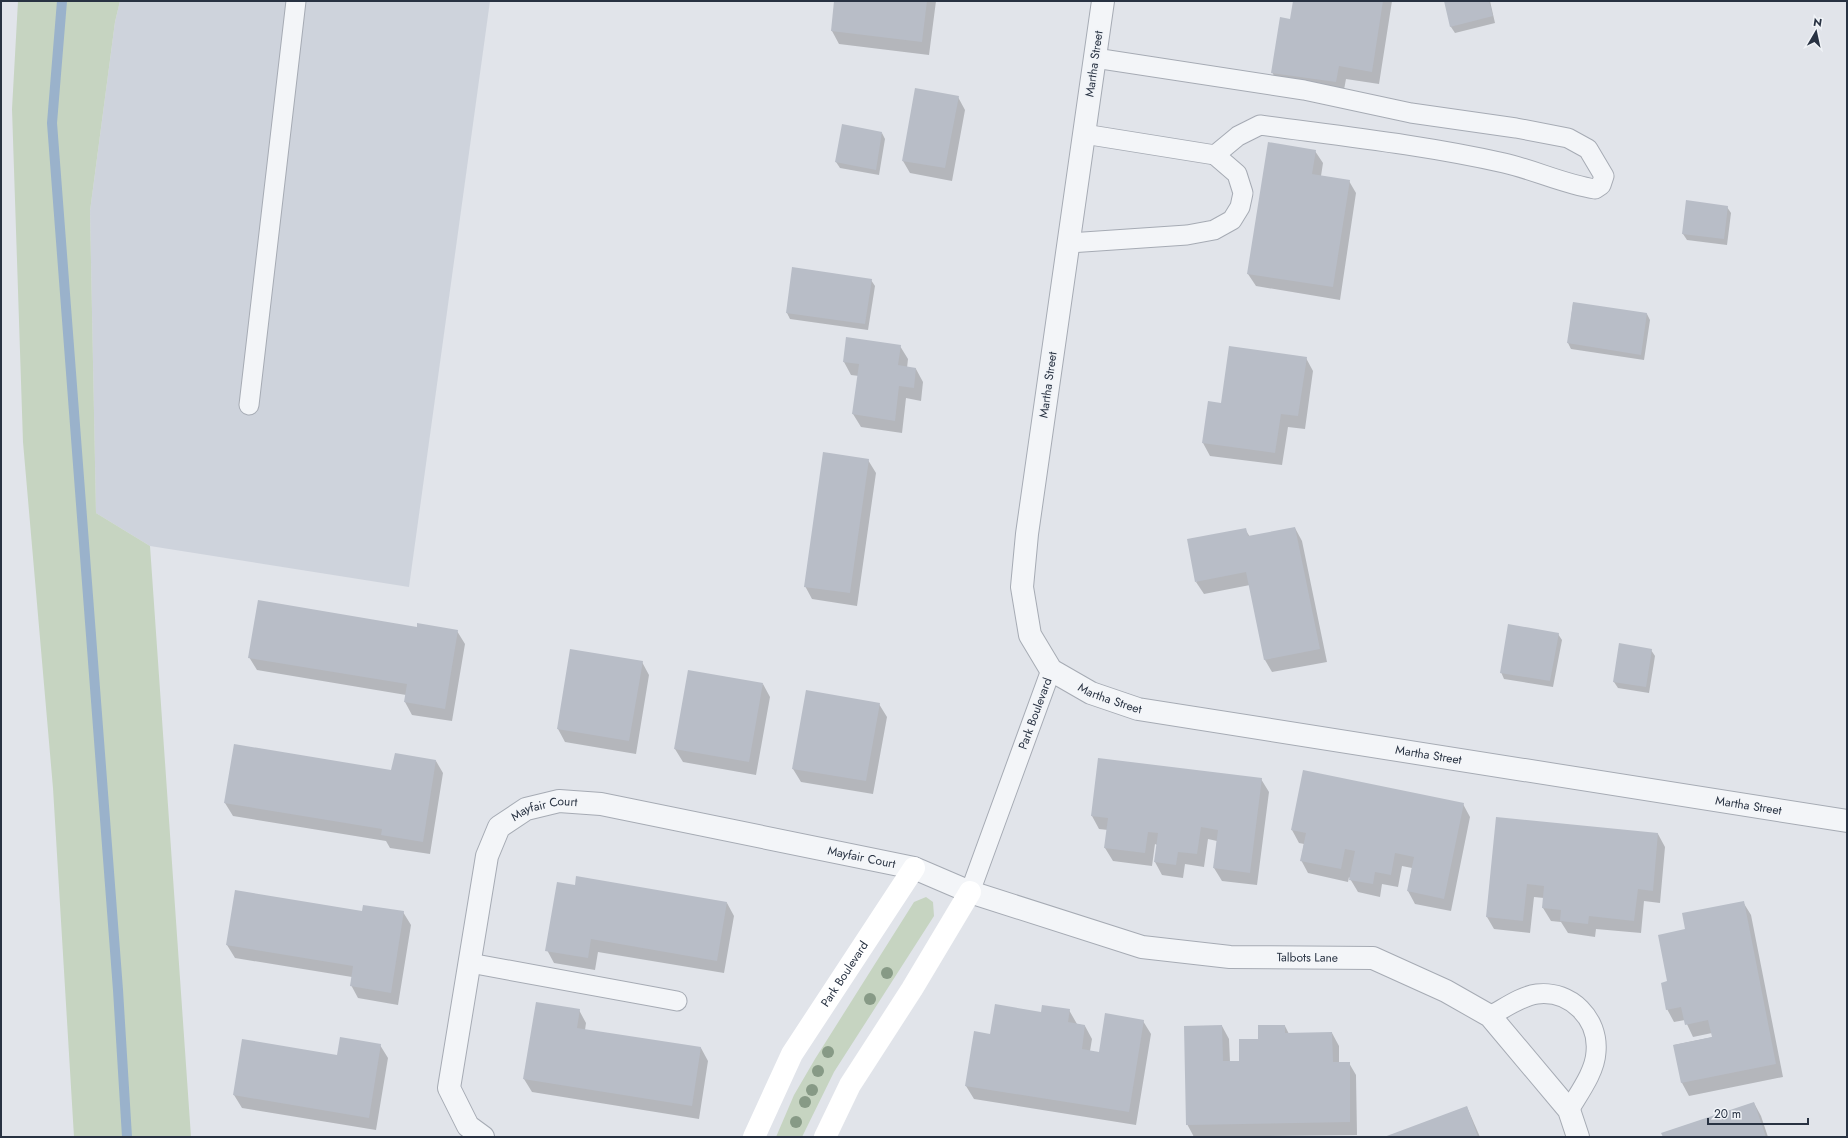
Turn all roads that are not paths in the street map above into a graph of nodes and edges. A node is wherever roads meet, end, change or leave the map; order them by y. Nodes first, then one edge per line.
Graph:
1 (296, 1) edge
2 (1103, 1) edge
3 (1095, 58) junction
4 (1084, 134) junction
5 (1214, 155) junction
6 (1068, 243) junction
7 (249, 405) dead end
8 (1051, 670) junction
9 (1847, 821) edge
10 (914, 868) junction
11 (970, 892) junction
12 (470, 963) junction
13 (677, 1001) dead end
14 (1490, 1016) junction
15 (1569, 1110) junction
16 (483, 1137) edge
17 (754, 1137) edge
18 (825, 1137) edge
19 (1578, 1137) edge

1 - 7 lane
2 - 3 street, Martha Street
3 - 4 street, Martha Street
3 - 5 lane
4 - 5 lane
4 - 6 street, Martha Street
5 - 6 lane
6 - 8 street, Martha Street
8 - 9 street, Martha Street
8 - 11 lane, Park Boulevard
10 - 11 street
10 - 12 street, Mayfair Court
10 - 17 street, Park Boulevard
11 - 14 street, Talbots Lane
11 - 18 street, Park Boulevard
12 - 13 lane
12 - 16 street, Mayfair Court
14 - 15 street, Talbots Lane
14 - 15 lane
15 - 19 street, Talbots Lane

